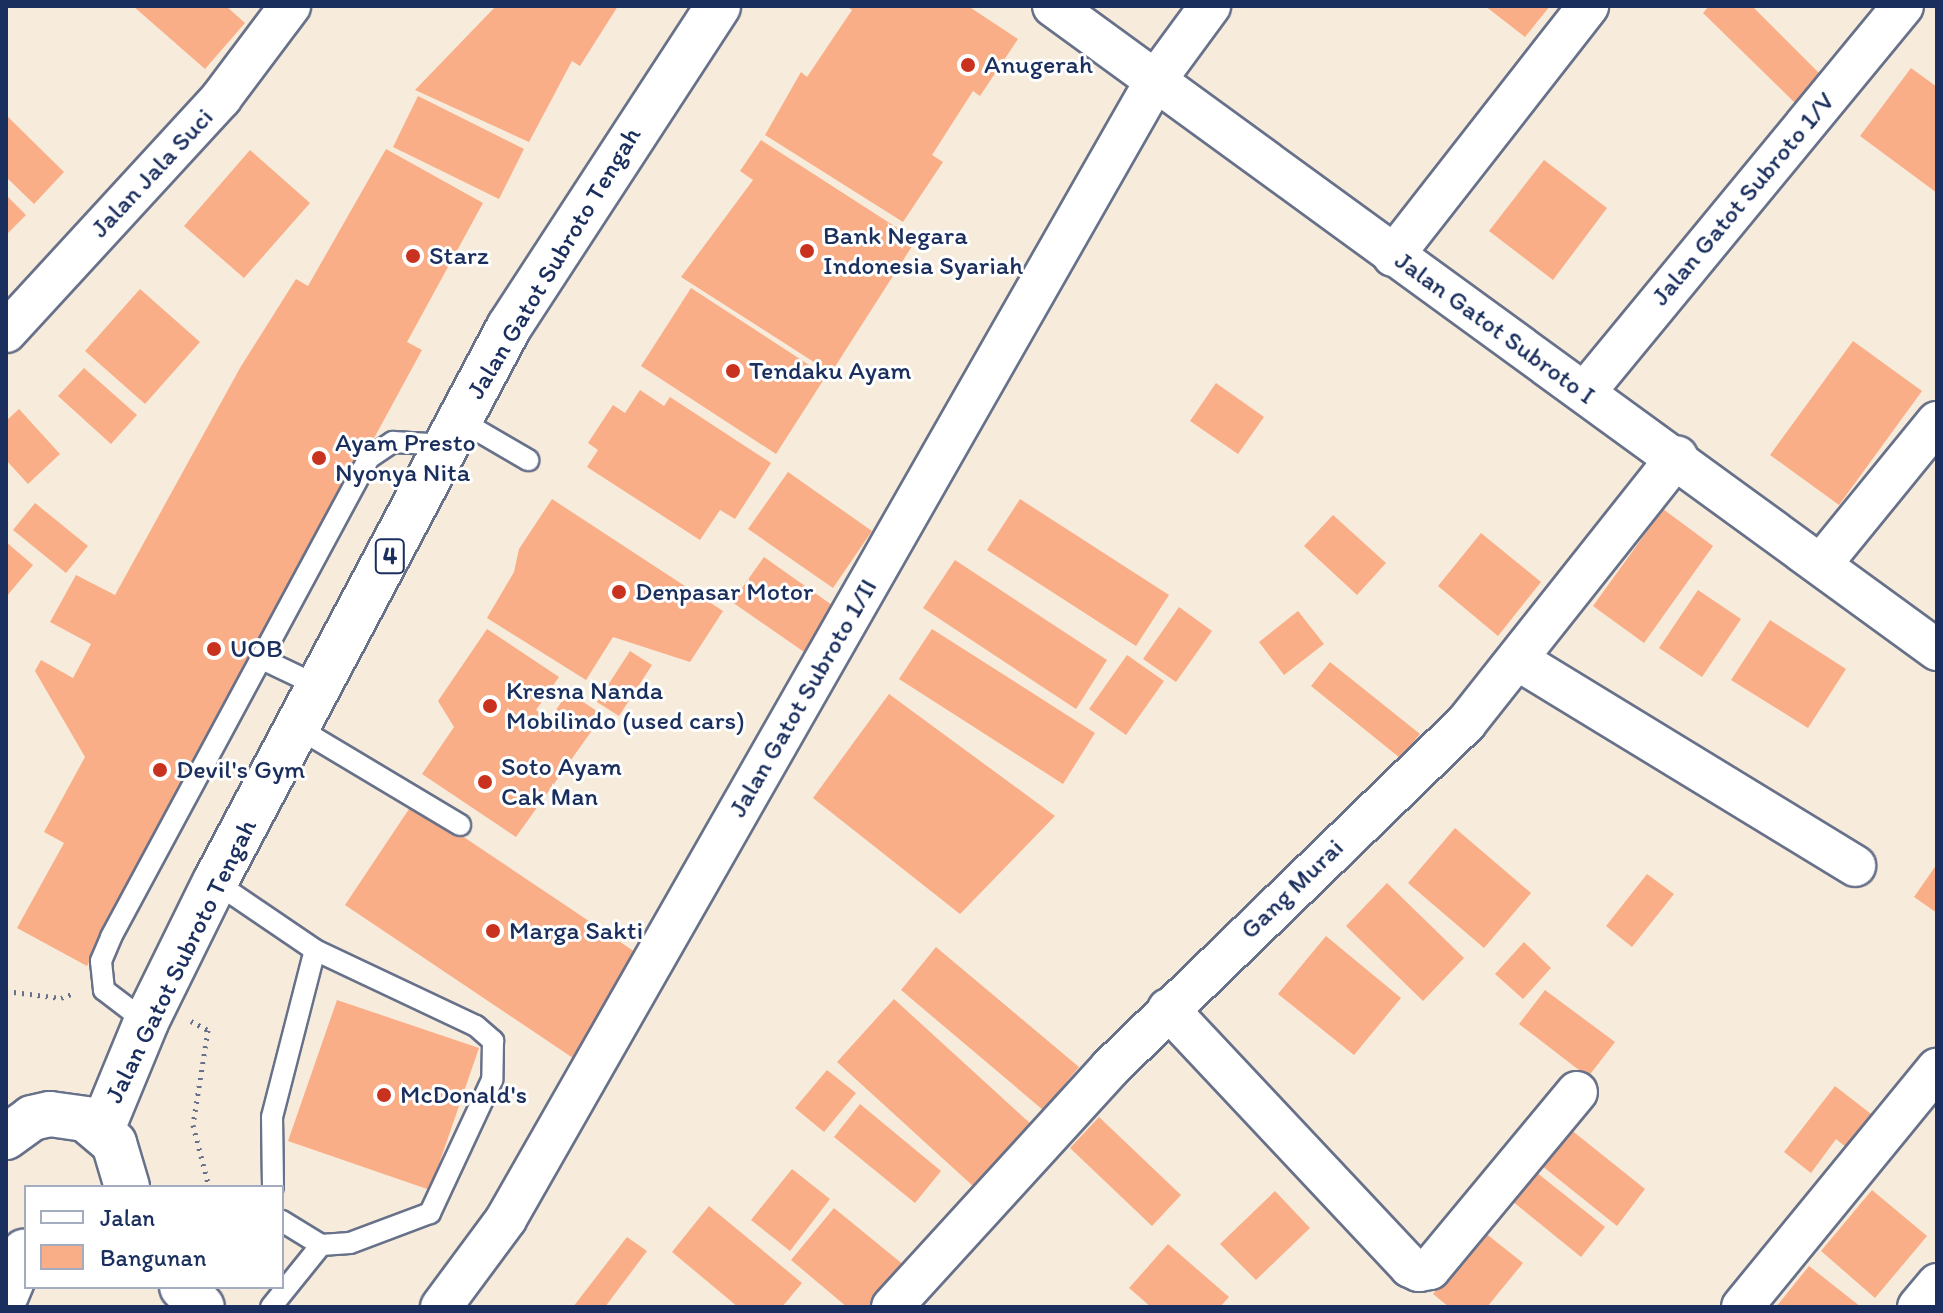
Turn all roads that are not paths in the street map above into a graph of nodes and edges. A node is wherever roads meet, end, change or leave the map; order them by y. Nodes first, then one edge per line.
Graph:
1 (290, 6) edge
2 (718, 6) edge
3 (1053, 6) edge
4 (1210, 6) edge
5 (1588, 6) edge
6 (1903, 6) edge
7 (1155, 81) junction
8 (1393, 256) junction
9 (6, 332) edge
10 (1585, 392) junction
11 (1937, 422) edge
12 (455, 433) junction
13 (1677, 457) junction
14 (528, 460) dead end
15 (1822, 563) junction
16 (1937, 650) edge
17 (262, 659) junction
18 (1518, 660) junction
19 (321, 687) junction
20 (298, 728) junction
21 (460, 825) dead end
22 (1855, 866) dead end
23 (215, 882) junction
24 (315, 950) junction
25 (1168, 1009) junction
26 (151, 1012) junction
27 (1937, 1069) edge
28 (1577, 1092) dead end
29 (9, 1127) edge
30 (102, 1129) junction
31 (127, 1185) edge
32 (273, 1185) edge
33 (284, 1222) edge
34 (321, 1245) junction
35 (19, 1247) edge
36 (1937, 1284) edge
37 (184, 1289) edge
38 (6, 1295) edge
39 (202, 1307) edge
40 (271, 1307) edge
41 (441, 1307) edge
42 (892, 1307) edge
43 (1742, 1307) edge
44 (1918, 1307) edge

1 - 9 street, Jalan Jala Suci
2 - 12 main road, Jalan Gatot Subroto Tengah / 4
3 - 7 street, Jalan Gatot Subroto I
4 - 7 street, Jalan Gatot Subroto 1/II
5 - 8 street
6 - 10 street, Jalan Gatot Subroto 1/V
7 - 8 street, Jalan Gatot Subroto I
7 - 41 street, Jalan Gatot Subroto 1/II
8 - 10 street, Jalan Gatot Subroto I
10 - 13 street, Jalan Gatot Subroto I
11 - 15 street
12 - 14 lane
12 - 17 lane
12 - 19 main road, Jalan Gatot Subroto Tengah / 4
13 - 15 street, Jalan Gatot Subroto I
13 - 18 street, Gang Murai
15 - 16 street, Jalan Gatot Subroto I
17 - 19 lane
17 - 26 lane
18 - 22 street
18 - 25 street, Gang Murai
19 - 20 main road, Jalan Gatot Subroto Tengah / 4
20 - 21 lane
20 - 23 main road, Jalan Gatot Subroto Tengah / 4
23 - 24 lane
23 - 26 main road, Jalan Gatot Subroto Tengah / 4
24 - 32 lane
24 - 34 lane
25 - 28 street
25 - 42 street, Gang Murai
26 - 30 main road, Jalan Gatot Subroto Tengah / 4
27 - 43 street
29 - 30 main road
30 - 31 main road
33 - 34 lane
34 - 40 lane
35 - 38 main road
36 - 44 street
37 - 39 main road

